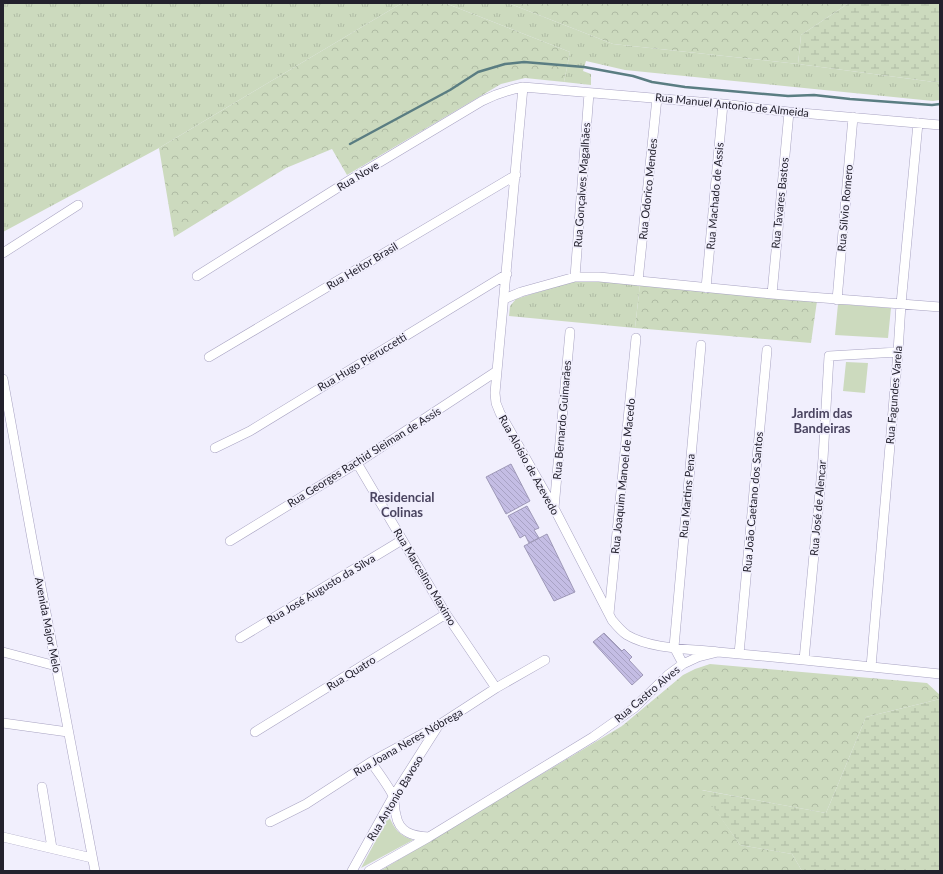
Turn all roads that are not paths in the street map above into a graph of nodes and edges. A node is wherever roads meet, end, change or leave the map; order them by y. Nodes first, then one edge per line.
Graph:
1 (523, 87) junction
2 (589, 93) junction
3 (657, 98) junction
4 (723, 104) junction
5 (789, 112) junction
6 (853, 117) junction
7 (918, 123) junction
8 (940, 125) edge
9 (516, 175) junction
10 (78, 205) dead end
11 (3, 254) edge
12 (506, 274) junction
13 (197, 276) dead end
14 (575, 277) junction
15 (638, 280) junction
16 (706, 288) junction
17 (772, 294) junction
18 (504, 299) junction
19 (837, 300) junction
20 (901, 304) junction
21 (940, 307) edge
22 (570, 332) dead end
23 (636, 338) dead end
24 (701, 345) dead end
25 (767, 350) dead end
26 (898, 352) junction
27 (209, 357) dead end
28 (497, 371) junction
29 (3, 379) edge
30 (215, 448) dead end
31 (357, 463) junction
32 (554, 508) junction
33 (402, 540) junction
34 (230, 541) dead end
35 (446, 614) junction
36 (609, 614) junction
37 (240, 638) dead end
38 (674, 647) junction
39 (3, 652) edge
40 (718, 652) junction
41 (739, 654) junction
42 (545, 660) dead end
43 (804, 660) junction
44 (683, 664) junction
45 (56, 666) junction
46 (871, 667) junction
47 (940, 671) edge
48 (940, 674) edge
49 (496, 688) junction
50 (3, 723) edge
51 (439, 725) junction
52 (68, 732) junction
53 (255, 732) dead end
54 (371, 762) junction
55 (42, 787) dead end
56 (393, 796) junction
57 (270, 822) dead end
58 (3, 837) edge
59 (429, 837) junction
60 (52, 848) junction
61 (92, 858) junction
62 (95, 871) edge
63 (352, 871) edge
64 (369, 871) edge

1 - 2 street, Rua Manuel Antonio de Almeida
1 - 9 street, Rua Aloísio de Azevedo
1 - 13 street, Rua Nove
2 - 3 street, Rua Manuel Antonio de Almeida
2 - 14 street, Rua Gonçalves Magalhães
3 - 4 street, Rua Manuel Antonio de Almeida
3 - 15 street, Rua Odorico Mendes
4 - 5 street, Rua Manuel Antonio de Almeida
4 - 16 street, Rua Machado de Assis
5 - 6 street, Rua Manuel Antonio de Almeida
5 - 17 street, Rua Tavares Bastos
6 - 7 street, Rua Manuel Antonio de Almeida
6 - 19 street, Rua Sílvio Romero
7 - 8 street, Rua Manuel Antonio de Almeida
7 - 20 street, Rua Fagundes Varela
9 - 12 street, Rua Aloísio de Azevedo
9 - 27 street, Rua Heitor Brasil
10 - 11 street
12 - 18 street, Rua Aloísio de Azevedo
12 - 30 street, Rua Hugo Pieruccetti
14 - 15 street
14 - 18 street
15 - 16 street
16 - 17 street
17 - 19 street
18 - 28 street, Rua Aloísio de Azevedo
19 - 20 street
20 - 21 street
20 - 26 street, Rua Fagundes Varela
22 - 32 street, Rua Bernardo Guimarães
23 - 36 street, Rua Joaquim Manoel de Macedo
24 - 38 street, Rua Martins Pena
25 - 41 street, Rua João Caetano dos Santos
26 - 43 street, Rua José de Alencar
26 - 46 street, Rua Fagundes Varela
28 - 31 street, Rua Georges Rachid Sleiman de Assis
28 - 32 street, Rua Aloísio de Azevedo
29 - 45 street, Avenida Major Melo
31 - 33 street, Rua Marcelino Maximo
31 - 34 street, Rua Georges Rachid Sleiman de Assis
32 - 36 street, Rua Aloísio de Azevedo
33 - 35 street, Rua Marcelino Maximo
33 - 37 street, Rua José Augusto da Silva
35 - 49 street, Rua Marcelino Maximo
35 - 53 street, Rua Quatro
36 - 38 street, Rua Aloísio de Azevedo
38 - 40 street, Rua Aloísio de Azevedo
38 - 44 street
39 - 45 street
40 - 41 street, Rua Castro Alves
40 - 44 street, Rua Castro Alves
41 - 43 street, Rua Castro Alves
42 - 49 street, Rua Joana Neres Nóbrega
43 - 46 street, Rua Castro Alves
44 - 59 street, Rua Castro Alves
45 - 52 street, Avenida Major Melo
46 - 48 street, Rua Castro Alves
47 - 48 street
49 - 51 street, Rua Joana Neres Nóbrega
50 - 52 street
51 - 54 street, Rua Joana Neres Nóbrega
51 - 56 street, Rua Antonio Bavoso
52 - 61 street, Avenida Major Melo
54 - 56 street
54 - 57 street, Rua Joana Neres Nóbrega
55 - 60 street
56 - 59 street
56 - 63 street, Rua Antonio Bavoso
58 - 60 street
59 - 64 street, Rua Castro Alves
60 - 61 street
61 - 62 street, Avenida Major Melo

